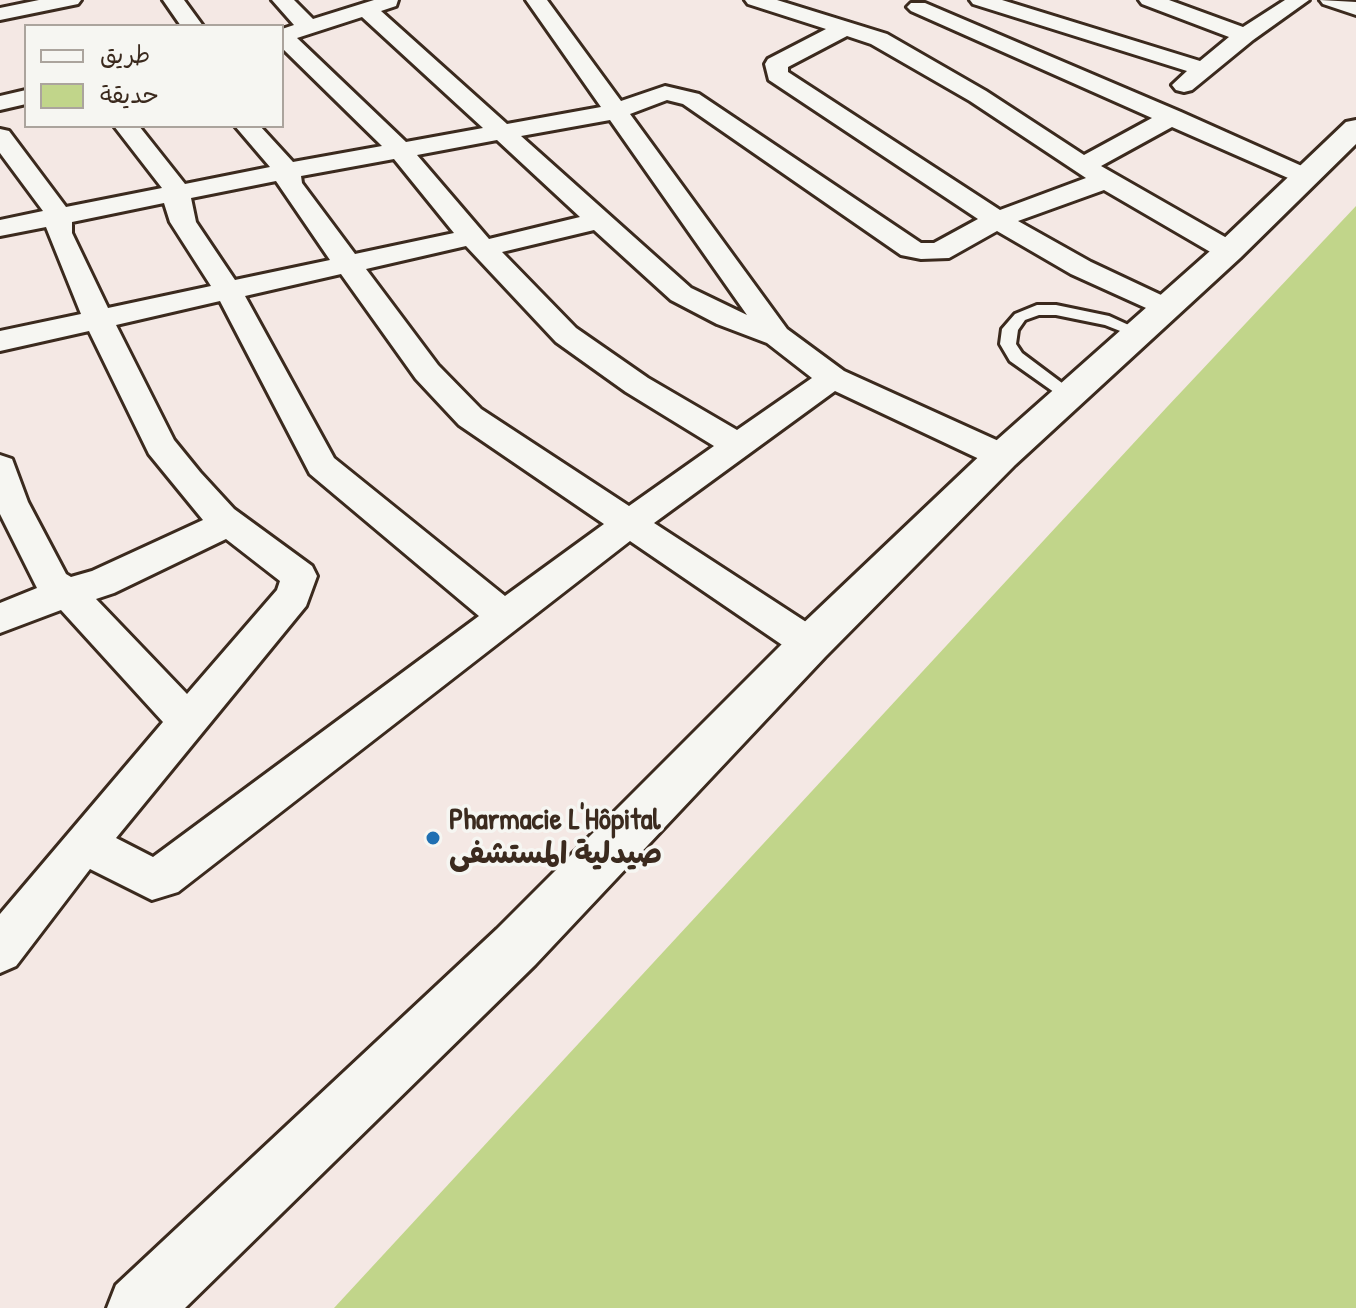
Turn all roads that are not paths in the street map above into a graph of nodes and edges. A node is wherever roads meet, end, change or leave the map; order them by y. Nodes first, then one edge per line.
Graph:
1 (67, 0) edge
2 (173, 0) edge
3 (282, 0) edge
4 (395, 0) edge
5 (536, 0) edge
6 (755, 0) edge
7 (980, 0) edge
8 (1149, 0) edge
9 (1299, 0) edge
10 (1330, 0) edge
11 (1011, 3) edge
12 (923, 4) edge
13 (801, 6) edge
14 (1356, 9) edge
15 (368, 11) junction
16 (0, 14) edge
17 (80, 24) edge
18 (191, 24) edge
19 (845, 28) junction
20 (310, 29) junction
21 (1245, 35) junction
22 (284, 36) edge
23 (284, 38) edge
24 (879, 39) junction
25 (1203, 69) junction
26 (614, 112) junction
27 (1163, 113) junction
28 (128, 128) edge
29 (249, 128) edge
30 (1356, 128) edge
31 (506, 133) junction
32 (0, 136) edge
33 (400, 150) junction
34 (287, 171) junction
35 (1096, 172) junction
36 (1304, 176) junction
37 (178, 192) junction
38 (59, 215) junction
39 (600, 220) junction
40 (997, 220) junction
41 (0, 228) edge
42 (478, 243) junction
43 (1229, 251) junction
44 (349, 264) junction
45 (229, 292) junction
46 (98, 319) junction
47 (1152, 320) junction
48 (777, 336) junction
49 (0, 341) edge
50 (833, 378) junction
51 (1068, 396) junction
52 (737, 445) junction
53 (1002, 456) junction
54 (0, 467) edge
55 (228, 523) junction
56 (629, 523) junction
57 (67, 592) junction
58 (0, 618) edge
59 (506, 618) junction
60 (810, 644) junction
61 (187, 721) junction
62 (84, 844) junction
63 (0, 950) edge
64 (139, 1308) edge

1 - 16 street
1 - 17 street
2 - 18 street
3 - 20 street
4 - 15 street
5 - 26 street
6 - 13 street
7 - 11 street
8 - 21 street
9 - 21 street
10 - 14 street
11 - 25 street
12 - 24 street
12 - 27 street
13 - 19 street
15 - 20 street
15 - 31 street
19 - 24 street
19 - 40 street
20 - 22 street
21 - 25 street
23 - 33 street
24 - 35 street
25 - 27 street
26 - 31 street
26 - 40 street
26 - 48 street
27 - 35 street
27 - 36 street
28 - 37 street
29 - 34 street
30 - 36 main road
31 - 33 street
31 - 39 street
32 - 38 street
33 - 34 street
33 - 42 street
34 - 37 street
34 - 44 street
35 - 40 street
35 - 43 street
36 - 43 main road
37 - 38 street
37 - 45 street
38 - 41 street
38 - 46 street
39 - 42 street
39 - 48 street
40 - 47 street
42 - 44 street
42 - 52 street
43 - 47 main road
44 - 45 street
44 - 56 street
45 - 46 street
45 - 59 street
46 - 49 street
46 - 55 street
47 - 51 main road
47 - 51 lane
48 - 50 street
50 - 52 street
50 - 53 street
51 - 53 main road
52 - 56 street
53 - 60 main road
54 - 57 street
55 - 57 street
55 - 61 street
56 - 59 street
56 - 60 street
57 - 58 street
57 - 61 street
59 - 62 street
60 - 64 main road
61 - 62 street
62 - 63 street

